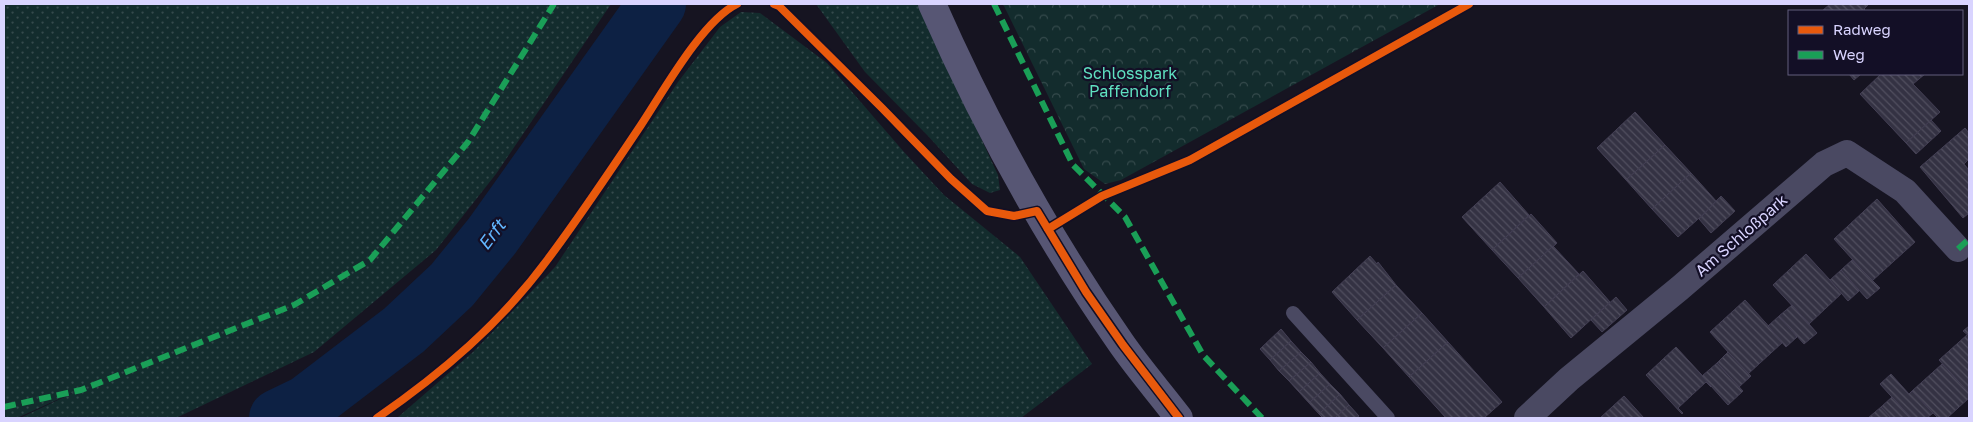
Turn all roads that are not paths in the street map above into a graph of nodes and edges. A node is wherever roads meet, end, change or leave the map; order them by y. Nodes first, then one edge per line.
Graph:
1 (932, 4) edge
2 (1958, 249) dead end
3 (1293, 313) dead end
4 (1179, 418) edge
5 (1388, 418) edge
6 (1527, 418) edge

1 - 4 main road
2 - 6 street, Am Schloßpark
3 - 5 lane

